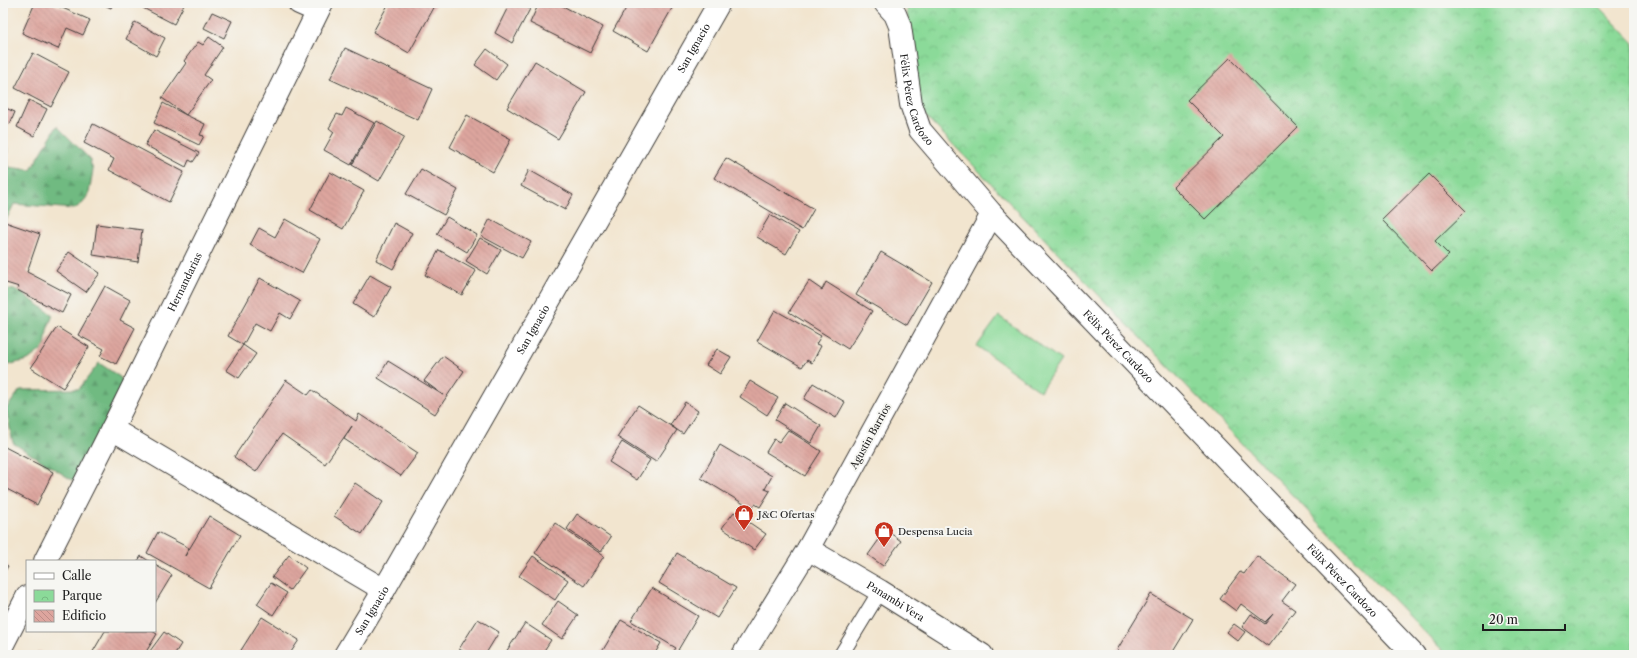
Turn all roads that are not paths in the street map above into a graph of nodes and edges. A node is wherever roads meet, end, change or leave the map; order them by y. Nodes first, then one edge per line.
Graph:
1 (719, 3) edge
2 (885, 3) edge
3 (313, 6) edge
4 (992, 214) junction
5 (112, 429) junction
6 (808, 549) junction
7 (46, 560) edge
8 (384, 590) junction
9 (880, 591) junction
10 (26, 599) edge
11 (3, 644) edge
12 (1402, 650) edge
13 (345, 655) edge
14 (743, 655) edge
15 (842, 655) edge
16 (982, 655) edge

1 - 8 street, San Ignacio
2 - 4 street, Félix Pérez Cardozo
3 - 5 street, Hernandarias
4 - 6 street, Agustin Barrios
4 - 12 street, Félix Pérez Cardozo
5 - 7 street, Hernandarias
5 - 8 street
6 - 9 street, Panambi Vera
6 - 14 street, Agustin Barrios
8 - 13 street, San Ignacio
9 - 15 lane
9 - 16 street, Panambi Vera
10 - 11 street

